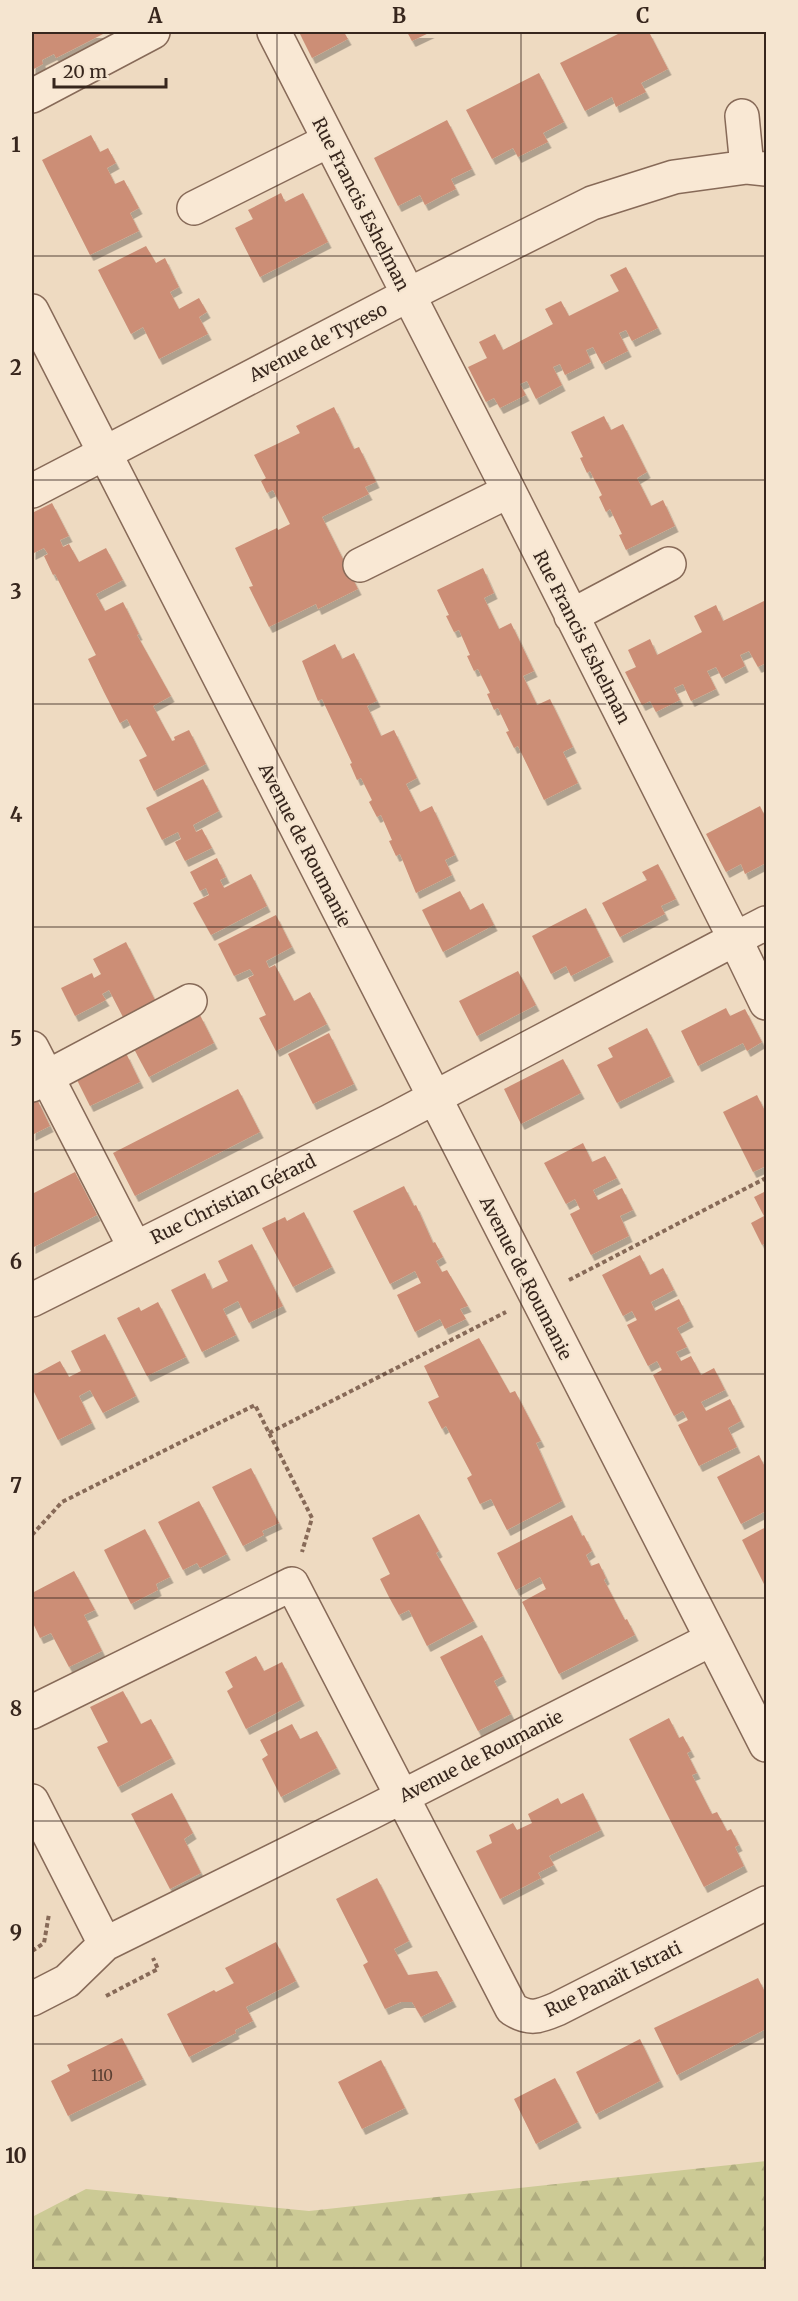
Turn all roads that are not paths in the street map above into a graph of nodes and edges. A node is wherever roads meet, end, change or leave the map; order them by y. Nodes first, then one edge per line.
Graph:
1 (153, 32) edge
2 (274, 32) edge
3 (32, 96) edge
4 (742, 116) dead end
5 (328, 141) junction
6 (757, 168) edge
7 (194, 208) dead end
8 (408, 295) junction
9 (32, 310) edge
10 (106, 453) junction
11 (32, 490) edge
12 (509, 491) junction
13 (669, 564) dead end
14 (360, 565) dead end
15 (571, 616) junction
16 (766, 923) edge
17 (735, 939) junction
18 (190, 1001) dead end
19 (766, 1003) edge
20 (32, 1048) edge
21 (39, 1081) edge
22 (434, 1098) junction
23 (135, 1248) junction
24 (32, 1300) edge
25 (712, 1639) junction
26 (32, 1712) edge
27 (766, 1745) edge
28 (402, 1797) junction
29 (32, 1801) edge
30 (766, 1903) edge
31 (105, 1944) junction
32 (32, 1999) edge

1 - 3 street
2 - 5 street, Rue Francis Eshelman
4 - 6 street, Avenue de Tyreso
5 - 7 street
5 - 8 street, Rue Francis Eshelman
6 - 8 street, Avenue de Tyreso
8 - 10 street, Avenue de Tyreso
8 - 12 street, Rue Francis Eshelman
9 - 10 street, Avenue de Roumanie
10 - 11 street, Avenue de Tyreso
10 - 22 street, Avenue de Roumanie
12 - 14 street
12 - 15 street, Rue Francis Eshelman
13 - 15 street
15 - 17 street, Rue Francis Eshelman
16 - 17 street
17 - 19 street, Rue Francis Eshelman
17 - 22 street
18 - 21 street
20 - 21 street
21 - 23 street
22 - 23 street, Rue Christian Gérard
22 - 25 street, Avenue de Roumanie
23 - 24 street, Rue Christian Gérard
25 - 27 street
25 - 28 street, Avenue de Roumanie
26 - 28 street
28 - 30 street, Rue Panaït Istrati
28 - 31 street, Avenue de Roumanie
29 - 31 street
31 - 32 street, Avenue de Roumanie

